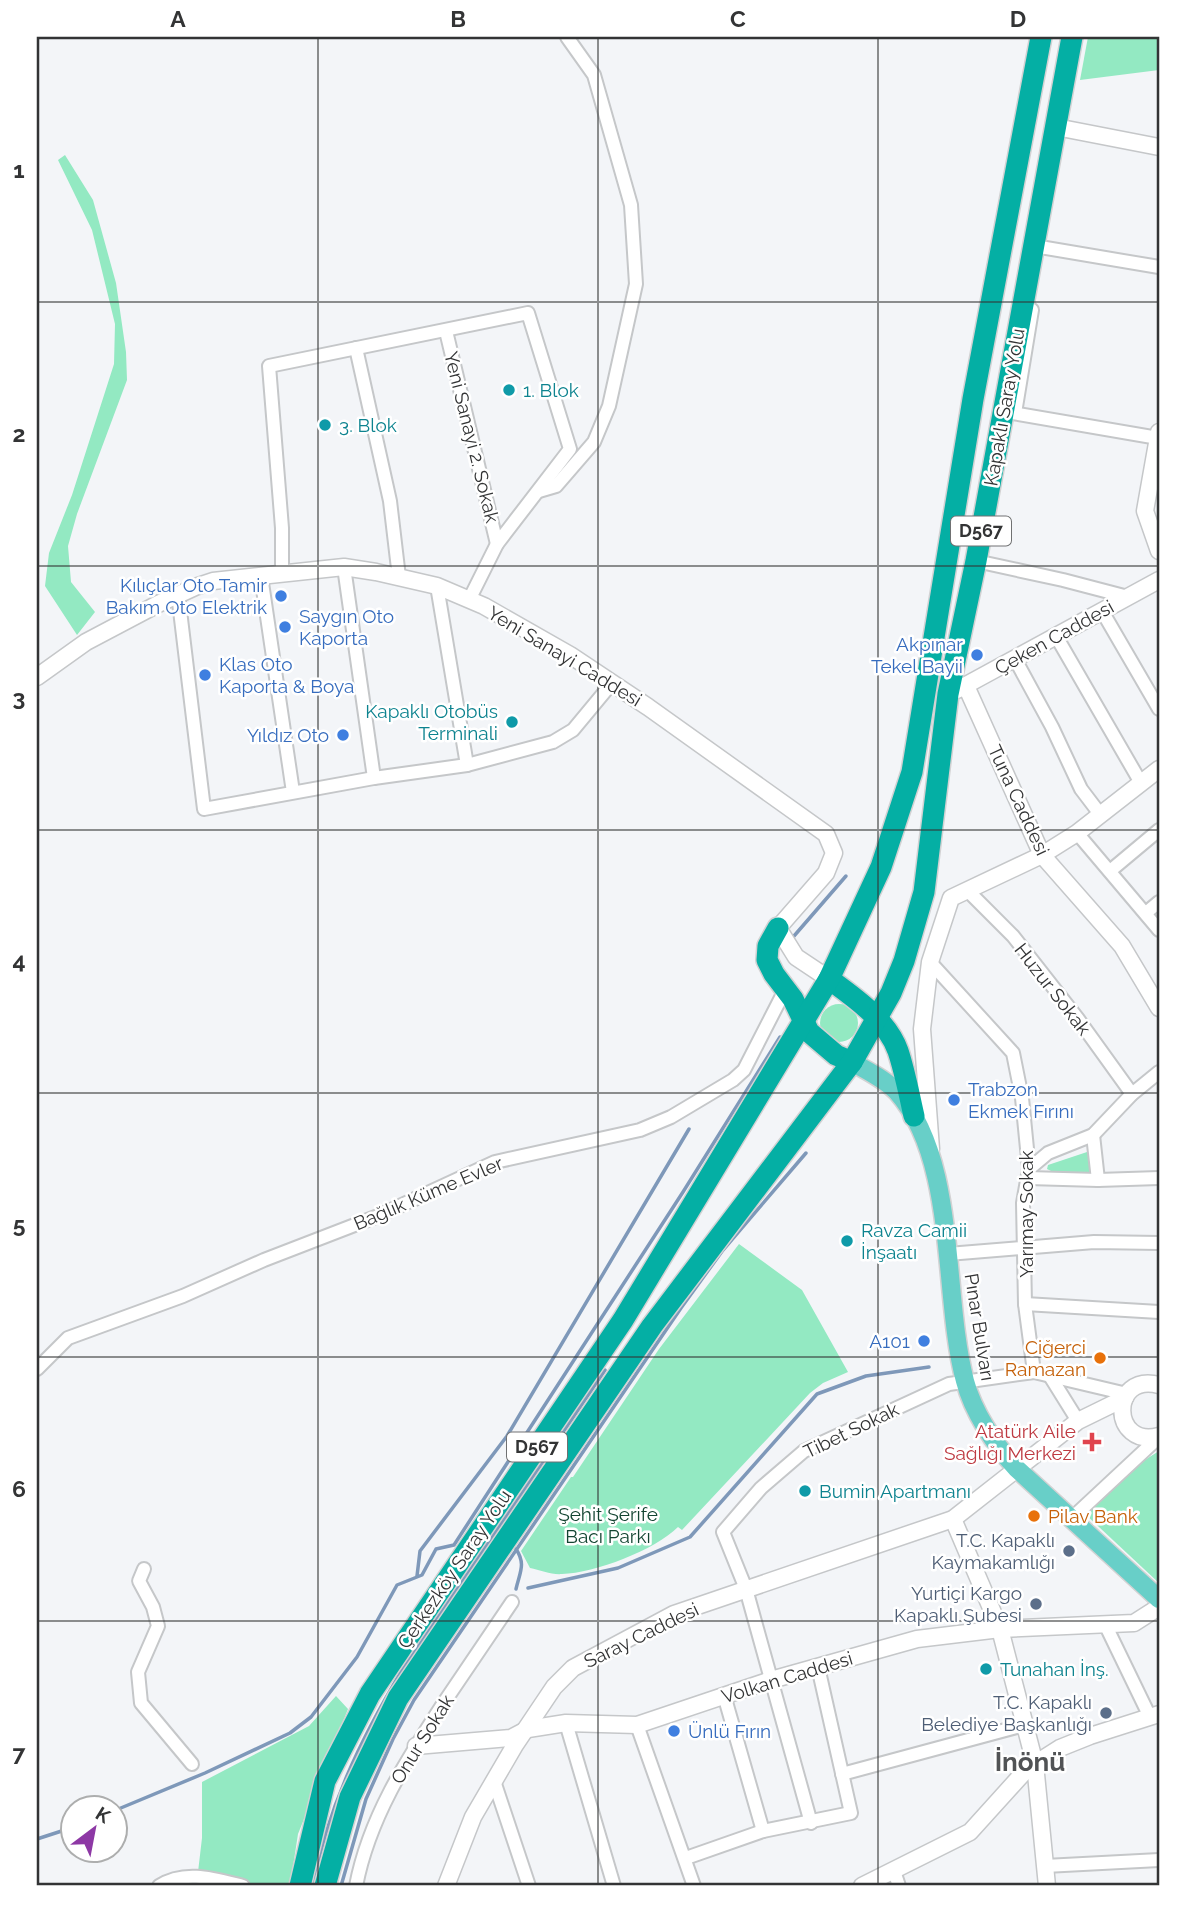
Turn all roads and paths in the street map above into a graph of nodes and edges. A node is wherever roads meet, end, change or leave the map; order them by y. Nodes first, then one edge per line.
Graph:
1 (567, 37) edge
2 (1041, 37) edge
3 (1072, 37) edge
4 (1080, 37) edge
5 (1060, 128) junction
6 (1159, 147) edge
7 (1038, 247) junction
8 (1159, 267) edge
9 (446, 331) junction
10 (356, 348) junction
11 (1009, 412) junction
12 (1159, 435) edge
13 (539, 491) junction
14 (498, 544) junction
15 (1159, 551) edge
16 (976, 561) junction
17 (344, 567) junction
18 (282, 574) junction
19 (261, 576) junction
20 (399, 577) junction
21 (1159, 580) edge
22 (438, 586) junction
23 (178, 594) junction
24 (1128, 597) junction
25 (469, 600) junction
26 (1101, 611) junction
27 (1056, 636) junction
28 (1015, 659) junction
29 (37, 677) edge
30 (612, 683) junction
31 (957, 690) junction
32 (1159, 709) edge
33 (467, 765) junction
34 (1159, 769) edge
35 (374, 778) junction
36 (1141, 783) junction
37 (293, 792) junction
38 (1100, 814) junction
39 (1159, 830) edge
40 (1077, 833) junction
41 (1042, 855) junction
42 (1110, 871) junction
43 (967, 890) junction
44 (1159, 902) edge
45 (1147, 912) junction
46 (778, 928) junction
47 (1159, 930) edge
48 (930, 962) junction
49 (829, 979) junction
50 (785, 990) junction
51 (1159, 1008) edge
52 (877, 1020) junction
53 (805, 1021) junction
54 (852, 1062) junction
55 (1159, 1072) edge
56 (1132, 1094) junction
57 (914, 1116) junction
58 (1093, 1135) junction
59 (932, 1155) junction
60 (1029, 1173) junction
61 (1159, 1178) edge
62 (1098, 1180) junction
63 (1159, 1243) edge
64 (1025, 1249) junction
65 (948, 1254) junction
66 (1025, 1304) junction
67 (1159, 1312) edge
68 (37, 1369) edge
69 (1034, 1372) junction
70 (1050, 1376) junction
71 (965, 1382) junction
72 (1159, 1385) edge
73 (1126, 1396) junction
74 (1077, 1421) junction
75 (1159, 1436) edge
76 (1016, 1468) junction
77 (1071, 1518) junction
78 (953, 1519) junction
79 (144, 1569) dead end
80 (746, 1589) junction
81 (1159, 1599) edge
82 (512, 1602) dead end
83 (1159, 1607) edge
84 (1105, 1624) junction
85 (1000, 1629) junction
86 (818, 1667) junction
87 (771, 1680) junction
88 (724, 1695) junction
89 (1155, 1716) edge
90 (566, 1723) junction
91 (1024, 1725) junction
92 (636, 1726) junction
93 (528, 1729) junction
94 (416, 1746) junction
95 (192, 1764) dead end
96 (1035, 1764) junction
97 (842, 1774) junction
98 (494, 1781) junction
99 (811, 1823) junction
100 (762, 1831) junction
101 (686, 1858) junction
102 (1159, 1860) edge
103 (1045, 1866) junction
104 (896, 1879) edge
105 (159, 1886) edge
106 (243, 1886) edge
107 (300, 1886) edge
108 (325, 1886) edge
109 (356, 1886) edge
110 (446, 1886) edge
111 (529, 1886) edge
112 (614, 1886) edge
113 (694, 1886) edge
114 (862, 1886) edge
115 (1047, 1886) edge

1 - 13 street
2 - 49 highway, Kapaklı Saray Yolu / D567
3 - 5 highway, Kapaklı Saray Yolu / D567
4 - 5 street
5 - 6 street
5 - 7 highway, Kapaklı Saray Yolu / D567
7 - 8 street
7 - 11 highway, Kapaklı Saray Yolu / D567
9 - 10 street
9 - 13 street
9 - 14 street, Yeni Sanayi 2. Sokak
10 - 18 street
10 - 20 street
11 - 12 street
11 - 16 highway, Kapaklı Saray Yolu / D567
12 - 15 street
13 - 14 street
14 - 25 street
16 - 24 street
16 - 31 highway, Kapaklı Saray Yolu / D567
17 - 18 street, Yeni Sanayi Caddesi
17 - 20 street, Yeni Sanayi Caddesi
17 - 35 street
18 - 19 street, Yeni Sanayi Caddesi
19 - 23 street, Yeni Sanayi Caddesi
19 - 37 street
20 - 22 street, Yeni Sanayi Caddesi
21 - 24 street, Çeken Caddesi
22 - 25 street, Yeni Sanayi Caddesi
22 - 33 street
23 - 29 street, Yeni Sanayi Caddesi
23 - 37 street
24 - 26 street, Çeken Caddesi
25 - 30 street, Yeni Sanayi Caddesi
26 - 27 street, Çeken Caddesi
26 - 32 street
27 - 28 street, Çeken Caddesi
27 - 36 street
28 - 31 street, Çeken Caddesi
28 - 38 street
30 - 33 street
30 - 46 street, Yeni Sanayi Caddesi
31 - 41 street, Tuna Caddesi
31 - 52 highway, Kapaklı Saray Yolu / D567
33 - 35 street
34 - 36 street
35 - 37 street
36 - 38 street
38 - 40 street
39 - 42 street
40 - 41 street
40 - 42 street
41 - 43 street
41 - 51 street, Tuna Caddesi
42 - 45 street
43 - 48 street
43 - 56 street, Huzur Sokak
44 - 45 street
45 - 47 street
46 - 49 street
46 - 50 highway
48 - 59 street
48 - 60 street, Yarımay Sokak
49 - 52 highway
49 - 53 highway, D567
50 - 53 highway
50 - 68 street, Bağlık Küme Evler
52 - 54 highway, D567
52 - 57 highway
53 - 54 highway
53 - 107 highway, Çerkezköy Saray Yolu / D567
54 - 57 main road, Pınar Bulvarı
54 - 108 highway, Çerkezköy Saray Yolu / D567
55 - 56 street
56 - 58 street
57 - 59 main road, Pınar Bulvarı
58 - 60 street
58 - 62 street
59 - 65 main road, Pınar Bulvarı
60 - 62 street
60 - 64 street, Yarımay Sokak
61 - 62 street
63 - 64 street
64 - 65 street
64 - 66 street, Yarımay Sokak
65 - 71 main road, Pınar Bulvarı
66 - 67 street
66 - 69 street, Yarımay Sokak
69 - 70 street
69 - 71 street, Tibet Sokak
70 - 73 street
70 - 74 street
71 - 76 main road, Pınar Bulvarı
71 - 80 street, Tibet Sokak
72 - 73 street, Saray Caddesi
73 - 74 street, Saray Caddesi
73 - 75 street
74 - 76 street, Saray Caddesi
75 - 77 street
76 - 77 main road, Pınar Bulvarı
76 - 78 street, Saray Caddesi
77 - 81 main road, Pınar Bulvarı
78 - 80 street, Saray Caddesi
78 - 85 street
79 - 95 street
80 - 87 street
80 - 93 street, Saray Caddesi
82 - 94 street, Onur Sokak
83 - 84 street, Volkan Caddesi
84 - 85 street, Volkan Caddesi
84 - 89 street
85 - 86 street, Volkan Caddesi
85 - 91 street
86 - 87 street, Volkan Caddesi
86 - 97 street
87 - 88 street, Volkan Caddesi
87 - 99 street
88 - 92 street, Volkan Caddesi
88 - 100 street
89 - 96 street
90 - 92 street, Volkan Caddesi
90 - 93 street, Volkan Caddesi
90 - 112 street
91 - 96 street
91 - 97 street
92 - 101 street
93 - 94 street, Volkan Caddesi
93 - 98 street, Saray Caddesi
94 - 109 street, Onur Sokak
96 - 103 street
96 - 104 street
97 - 99 street
98 - 110 street, Saray Caddesi
98 - 111 street
99 - 100 street
100 - 101 street
101 - 113 street
102 - 103 street
103 - 115 street
104 - 114 street
105 - 106 street

